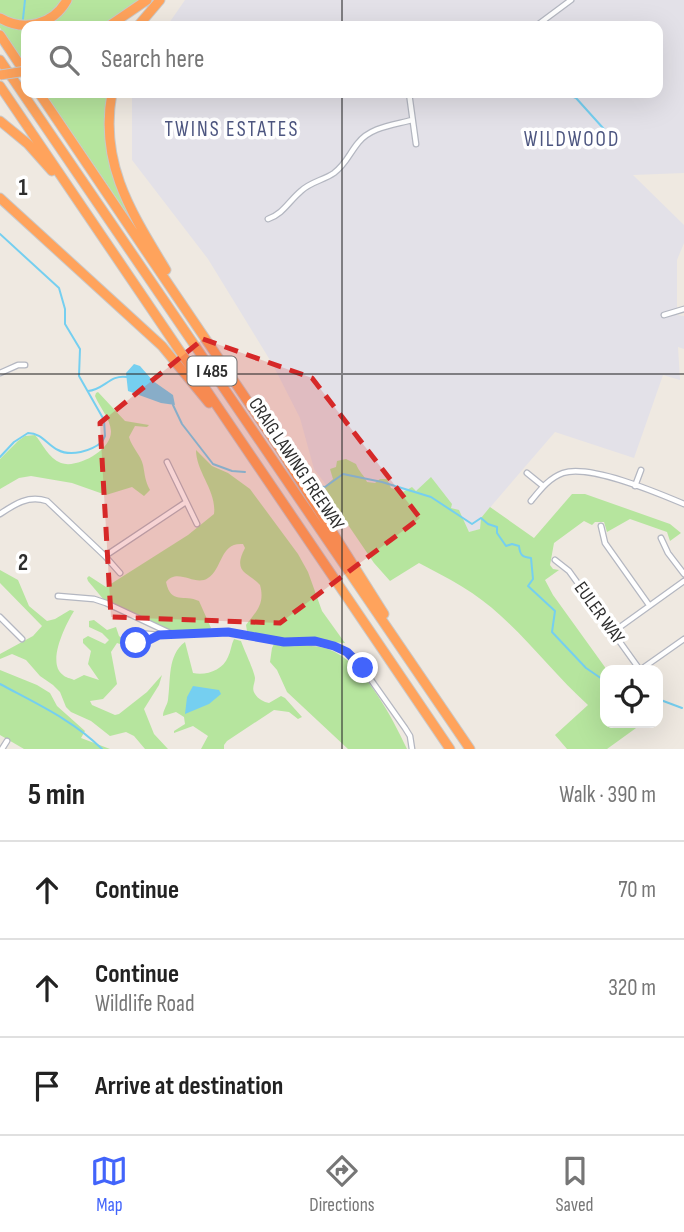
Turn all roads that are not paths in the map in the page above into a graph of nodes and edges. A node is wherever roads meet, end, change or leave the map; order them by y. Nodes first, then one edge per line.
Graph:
1 (66, 0) edge
2 (148, 0) edge
3 (160, 0) edge
4 (571, 0) edge
5 (0, 18) edge
6 (45, 21) edge
7 (116, 21) edge
8 (142, 21) edge
9 (543, 21) edge
10 (21, 25) edge
11 (0, 36) edge
12 (0, 60) edge
13 (21, 65) edge
14 (21, 73) edge
15 (0, 75) edge
16 (0, 86) edge
17 (21, 91) edge
18 (26, 98) edge
19 (42, 98) edge
20 (111, 98) edge
21 (410, 98) edge
22 (412, 120) junction
23 (0, 121) edge
24 (416, 144) dead end
25 (0, 198) edge
26 (268, 219) dead end
27 (112, 251) junction
28 (684, 309) edge
29 (664, 315) dead end
30 (198, 326) junction
31 (25, 365) dead end
32 (0, 373) edge
33 (234, 434) junction
34 (167, 462) dead end
35 (641, 471) dead end
36 (527, 473) dead end
37 (543, 486) junction
38 (635, 486) junction
39 (186, 502) junction
40 (531, 502) dead end
41 (684, 504) edge
42 (0, 514) edge
43 (197, 524) dead end
44 (600, 526) dead end
45 (661, 537) dead end
46 (105, 556) junction
47 (555, 560) dead end
48 (120, 573) dead end
49 (684, 574) edge
50 (684, 581) edge
51 (58, 596) dead end
52 (649, 605) junction
53 (0, 617) edge
54 (612, 632) junction
55 (159, 635) junction
56 (178, 635) junction
57 (22, 639) dead end
58 (684, 639) edge
59 (636, 665) edge
60 (647, 665) edge
61 (424, 681) junction
62 (6, 741) dead end
63 (2, 749) edge
64 (412, 749) edge
65 (450, 749) edge
66 (470, 749) edge

1 - 6 highway
2 - 7 highway
3 - 8 highway
4 - 9 street
5 - 10 highway
11 - 13 highway
12 - 17 highway, CRAIG LAWING FREEWAY / I 485
14 - 15 highway, bridge
16 - 27 highway, CRAIG LAWING FREEWAY / I 485
18 - 61 highway, CRAIG LAWING FREEWAY / I 485
19 - 30 highway
20 - 30 highway
21 - 22 street
22 - 24 street
22 - 26 street
23 - 27 highway
25 - 33 highway
27 - 33 highway, CRAIG LAWING FREEWAY / I 485
28 - 29 street
30 - 61 highway
31 - 32 street
33 - 65 highway, CRAIG LAWING FREEWAY / I 485
34 - 39 street
35 - 38 street
36 - 37 street
37 - 38 street
37 - 40 street
38 - 41 street
39 - 43 street
39 - 46 street
42 - 46 street
44 - 52 street
45 - 49 street
46 - 48 street
47 - 54 street, EULER WAY
50 - 52 street
51 - 56 street
52 - 54 street
53 - 57 street
54 - 59 street, EULER WAY
55 - 55 street
55 - 56 street
56 - 64 street
58 - 60 street
61 - 66 highway, CRAIG LAWING FREEWAY / I 485
62 - 63 street

